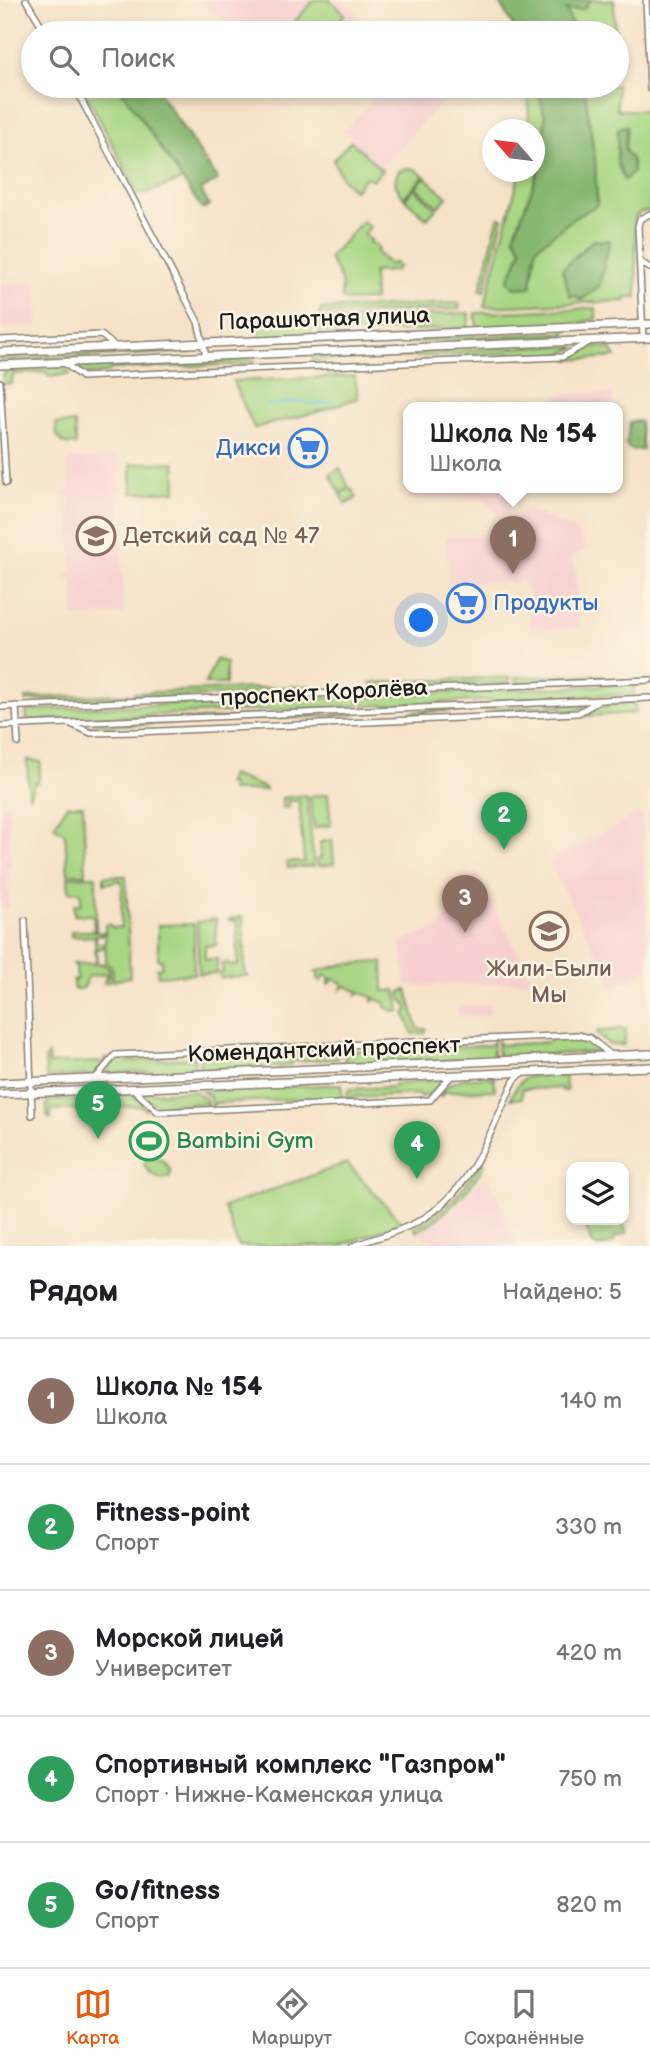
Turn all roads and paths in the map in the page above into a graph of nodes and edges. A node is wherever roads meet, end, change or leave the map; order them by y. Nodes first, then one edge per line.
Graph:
1 (26, 0) edge
2 (646, 0) edge
3 (39, 21) edge
4 (650, 89) edge
5 (80, 98) edge
6 (648, 217) edge
7 (640, 262) junction
8 (650, 268) edge
9 (646, 324) edge
10 (568, 328) junction
11 (332, 338) junction
12 (646, 338) edge
13 (0, 340) edge
14 (568, 341) junction
15 (591, 341) junction
16 (204, 344) junction
17 (116, 347) junction
18 (334, 351) junction
19 (0, 352) edge
20 (206, 356) junction
21 (63, 362) junction
22 (0, 365) edge
23 (0, 382) edge
24 (6, 483) dead end
25 (650, 680) edge
26 (650, 698) edge
27 (599, 701) junction
28 (16, 706) junction
29 (0, 707) edge
30 (68, 723) junction
31 (17, 725) junction
32 (0, 726) edge
33 (18, 743) dead end
34 (25, 920) dead end
35 (650, 1054) edge
36 (611, 1055) junction
37 (650, 1067) edge
38 (525, 1071) junction
39 (509, 1072) junction
40 (452, 1074) junction
41 (95, 1079) junction
42 (31, 1081) junction
43 (514, 1081) junction
44 (0, 1083) edge
45 (132, 1088) junction
46 (32, 1092) junction
47 (0, 1094) edge
48 (32, 1115) dead end
49 (353, 1246) edge

1 - 3 street
2 - 4 street
5 - 16 street
6 - 7 street
7 - 8 street
7 - 9 street
9 - 10 main road, Парашютная улица
9 - 12 street
10 - 11 main road, Парашютная улица
10 - 14 main road
11 - 16 main road, Парашютная улица
11 - 18 main road
12 - 15 main road, Парашютная улица
13 - 17 street
14 - 15 main road, Парашютная улица
14 - 18 main road, Парашютная улица
15 - 21 street
16 - 17 main road, Парашютная улица
16 - 20 street
17 - 19 main road, Парашютная улица
18 - 20 main road, Парашютная улица
20 - 21 main road, Парашютная улица
21 - 22 main road, Парашютная улица
23 - 24 street
25 - 28 street, проспект Королёва
26 - 27 street, проспект Королёва
27 - 30 street, проспект Королёва
27 - 30 street
28 - 29 street, проспект Королёва
28 - 31 street
30 - 31 street, проспект Королёва
31 - 32 street, проспект Королёва
31 - 33 street
34 - 42 street
35 - 36 main road, Комендантский проспект
36 - 41 main road, Комендантский проспект
36 - 41 street
37 - 38 main road, Комендантский проспект
38 - 39 main road, Комендантский проспект
38 - 43 street
39 - 40 main road, Комендантский проспект
39 - 43 street
40 - 45 main road, Комендантский проспект
40 - 45 street
41 - 42 main road, Комендантский проспект
42 - 44 main road, Комендантский проспект
42 - 46 street
43 - 49 street
45 - 46 main road, Комендантский проспект
46 - 47 main road, Комендантский проспект
46 - 48 street

